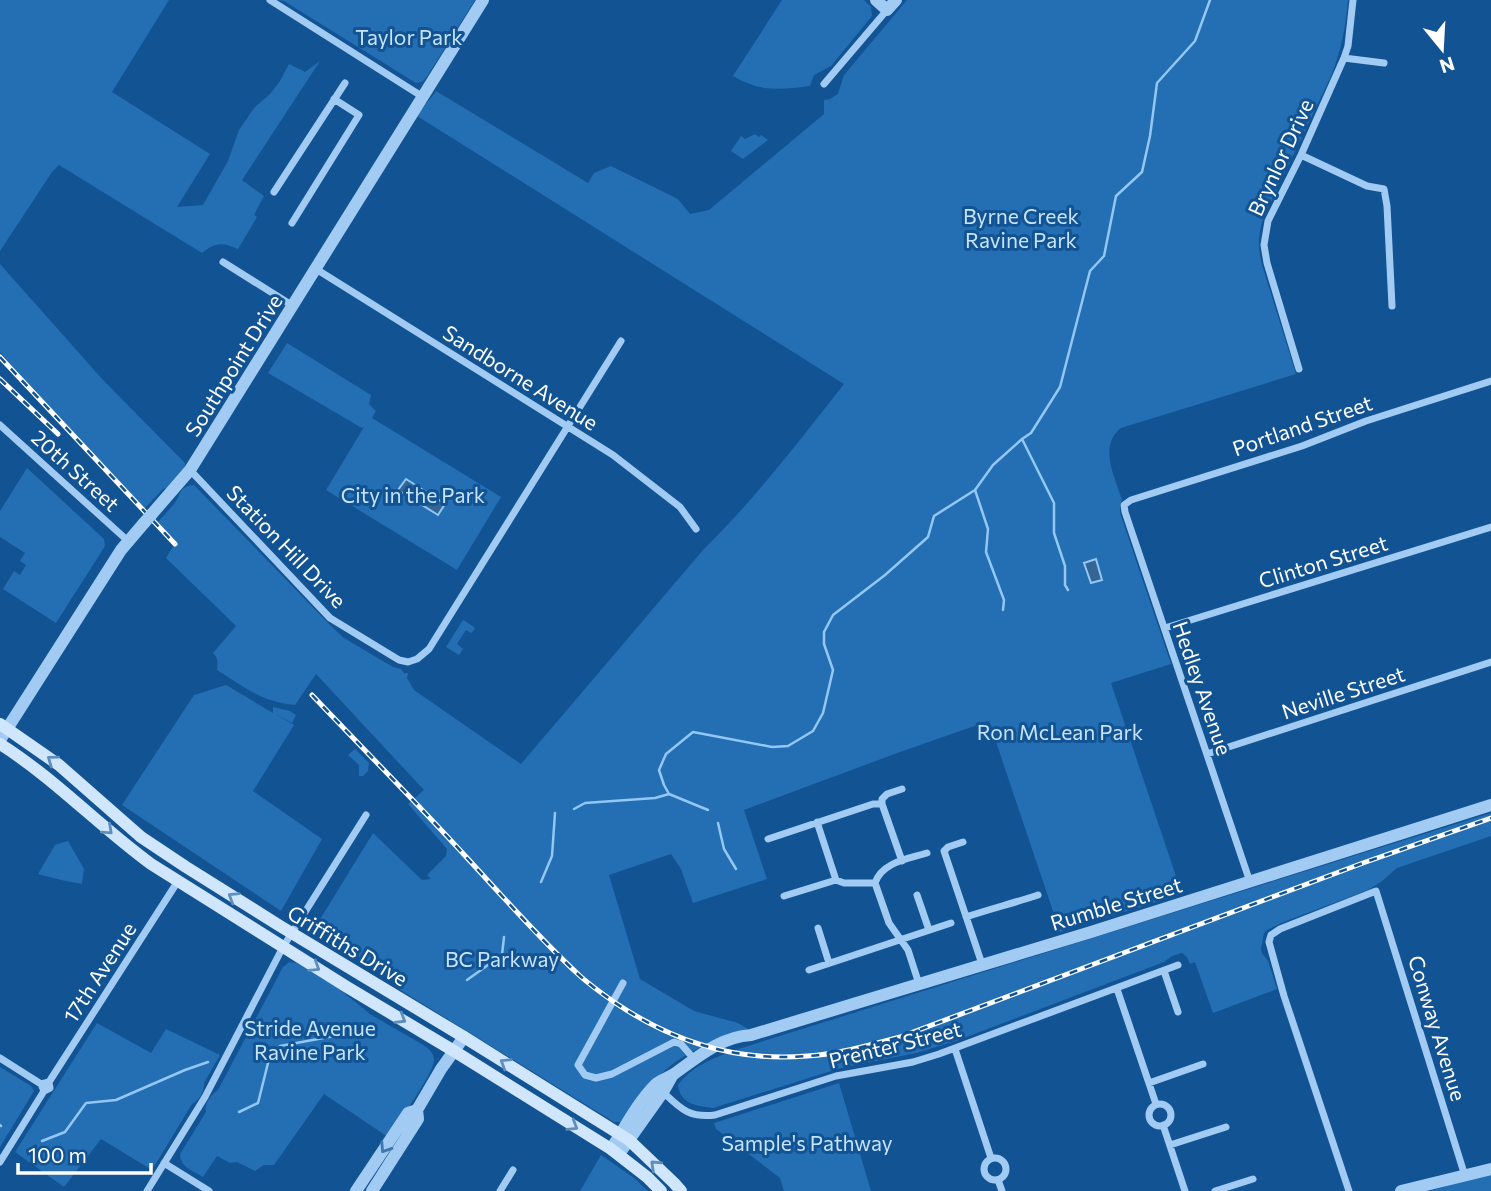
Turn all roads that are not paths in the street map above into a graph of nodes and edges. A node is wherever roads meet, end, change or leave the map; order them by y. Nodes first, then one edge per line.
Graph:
1 (270, 0) edge
2 (484, 0) edge
3 (876, 0) edge
4 (1353, 0) edge
5 (892, 5) edge
6 (1344, 58) junction
7 (1384, 63) dead end
8 (345, 83) dead end
9 (824, 84) dead end
10 (423, 97) junction
11 (334, 99) junction
12 (1301, 155) junction
13 (274, 192) dead end
14 (292, 223) dead end
15 (223, 262) dead end
16 (316, 269) junction
17 (293, 306) junction
18 (1392, 306) dead end
19 (621, 341) dead end
20 (1299, 369) dead end
21 (1491, 381) edge
22 (0, 425) edge
23 (568, 427) junction
24 (190, 470) junction
25 (1125, 505) joint
26 (1491, 527) edge
27 (696, 529) dead end
28 (128, 541) junction
29 (1165, 628) junction
30 (1491, 662) edge
31 (4, 726) edge
32 (0, 742) edge
33 (1207, 754) junction
34 (902, 789) dead end
35 (882, 804) junction
36 (1491, 805) edge
37 (366, 815) dead end
38 (817, 822) junction
39 (768, 839) dead end
40 (962, 842) dead end
41 (927, 853) dead end
42 (902, 861) junction
43 (836, 880) junction
44 (178, 881) junction
45 (1250, 882) junction
46 (874, 883) junction
47 (917, 895) dead end
48 (1038, 895) dead end
49 (784, 896) dead end
50 (966, 917) junction
51 (951, 923) dead end
52 (818, 928) dead end
53 (929, 930) junction
54 (291, 933) junction
55 (901, 939) junction
56 (283, 947) junction
57 (830, 963) junction
58 (982, 964) junction
59 (1178, 965) dead end
60 (809, 970) dead end
61 (1164, 971) junction
62 (623, 983) dead end
63 (919, 984) junction
64 (1117, 989) junction
65 (1178, 1013) dead end
66 (464, 1037) junction
67 (955, 1049) junction
68 (454, 1051) junction
69 (0, 1058) edge
70 (694, 1059) junction
71 (1203, 1065) dead end
72 (672, 1076) junction
73 (1149, 1083) junction
74 (45, 1085) junction
75 (663, 1092) junction
76 (1156, 1104) junction
77 (417, 1110) junction
78 (1163, 1125) junction
79 (1226, 1127) dead end
80 (624, 1138) junction
81 (1170, 1145) junction
82 (615, 1152) junction
83 (991, 1158) junction
84 (0, 1162) edge
85 (164, 1163) junction
86 (1491, 1169) edge
87 (513, 1170) dead end
88 (1465, 1176) junction
89 (998, 1180) junction
90 (1253, 1180) dead end
91 (147, 1191) edge
92 (209, 1191) edge
93 (356, 1191) edge
94 (372, 1191) edge
95 (500, 1191) edge
96 (662, 1191) edge
97 (681, 1191) edge
98 (1002, 1191) edge
99 (1185, 1191) edge
100 (1215, 1191) edge
101 (1349, 1191) edge
102 (1401, 1191) edge

1 - 10 street
2 - 10 street, Southpoint Drive
3 - 5 street
4 - 6 street, Brynlor Drive
5 - 9 street
6 - 7 street
6 - 12 street, Brynlor Drive
8 - 11 street
10 - 16 street, Southpoint Drive
11 - 13 street
11 - 14 street
12 - 18 street
12 - 20 street, Brynlor Drive
15 - 17 street
16 - 17 street, Southpoint Drive
16 - 23 street, Sandborne Avenue
17 - 24 street, Southpoint Drive
19 - 23 street
21 - 25 street, Portland Street
22 - 28 street, 20th Street
23 - 24 street, Station Hill Drive
23 - 27 street, Sandborne Avenue
24 - 28 street, Southpoint Drive
25 - 29 street, Hedley Avenue
26 - 29 street, Clinton Street
28 - 31 street, Southpoint Drive
29 - 33 street, Hedley Avenue
30 - 33 street, Neville Street
31 - 32 street, Southpoint Drive
54 -> 31 main road, Griffiths Drive
32 -> 44 main road, Griffiths Drive
33 - 45 street, Hedley Avenue
34 - 35 street
35 - 38 street
35 - 42 street
36 - 45 street, Rumble Street
37 - 54 street
38 - 39 street
38 - 43 street
40 - 50 street
41 - 42 street
42 - 46 street
43 - 46 street
43 - 49 street
44 - 56 main road, Griffiths Drive
44 - 74 street, 17th Avenue
45 - 58 street, Rumble Street
46 - 55 street
47 - 53 street
48 - 50 street
50 - 58 street
51 - 53 street
52 - 57 street
53 - 55 street
54 - 56 street
54 - 66 main road, Griffiths Drive
55 - 57 street
55 - 63 street
56 -> 68 main road, Griffiths Drive
56 - 85 street
57 - 60 street
58 - 63 street, Rumble Street
59 - 61 street, Prenter Street
61 - 64 street, Prenter Street
61 - 65 street
62 - 70 street
63 - 70 street, Rumble Street
64 - 67 street, Prenter Street
64 - 73 street
66 - 68 street
80 -> 66 main road, Griffiths Drive
67 - 75 street, Prenter Street
67 - 83 street
68 - 77 street
68 -> 82 main road, Griffiths Drive
69 - 74 street
70 - 72 street, Rumble Street
71 - 73 street
72 - 75 street, Rumble Street
72 - 80 street, Rumble Street
73 - 76 street
74 - 84 street, 17th Avenue
75 - 80 street, Rumble Street
76 - 78 street
76 - 78 street
77 -> 93 street
77 - 94 street
78 - 81 street
79 - 81 street
80 - 82 street, Rumble Street
97 -> 80 main road, Griffiths Drive
81 - 99 street
82 - 96 main road, Griffiths Drive
83 - 89 street
83 - 89 street
85 - 91 street
85 - 92 street
86 - 88 street
87 - 95 street
88 - 101 street, Conway Avenue
88 - 102 street
89 - 98 street
90 - 100 street

